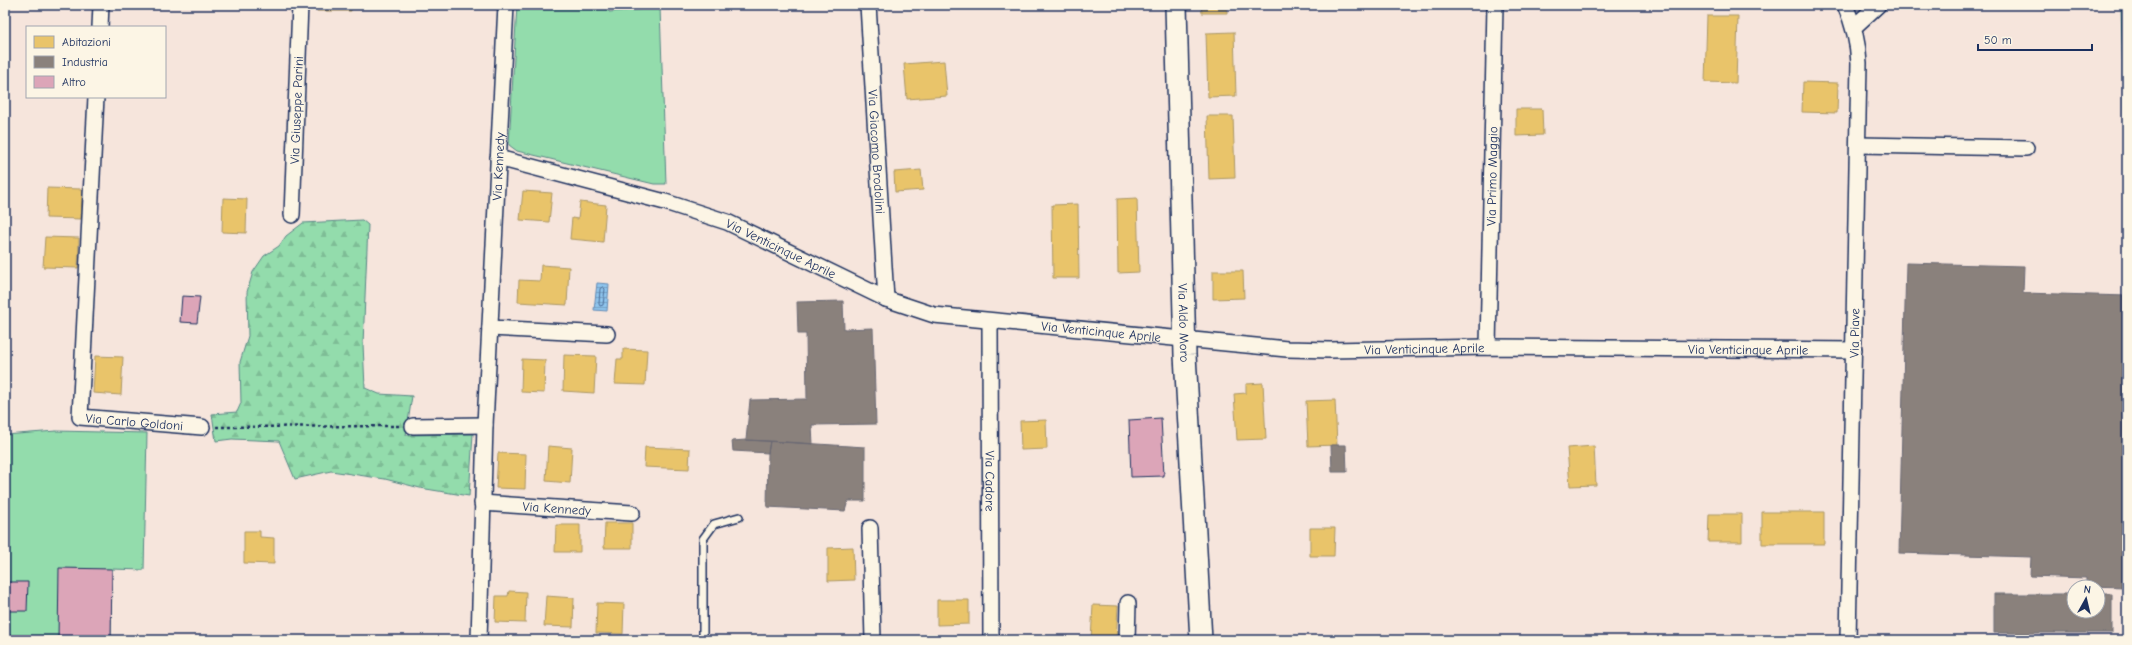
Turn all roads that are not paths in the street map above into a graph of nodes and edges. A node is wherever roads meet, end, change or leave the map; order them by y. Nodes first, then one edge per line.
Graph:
1 (101, 5) edge
2 (300, 5) edge
3 (506, 5) edge
4 (868, 5) edge
5 (1176, 5) edge
6 (1496, 5) edge
7 (1845, 5) edge
8 (1878, 5) edge
9 (100, 26) edge
10 (1854, 26) junction
11 (96, 98) edge
12 (1858, 145) junction
13 (2026, 148) dead end
14 (498, 158) junction
15 (292, 215) dead end
16 (886, 299) junction
17 (990, 322) junction
18 (490, 328) junction
19 (607, 334) dead end
20 (1184, 340) junction
21 (1488, 347) junction
22 (1854, 350) junction
23 (485, 425) junction
24 (413, 426) road end
25 (202, 427) road end
26 (482, 503) junction
27 (632, 513) dead end
28 (738, 517) dead end
29 (870, 528) dead end
30 (1128, 603) dead end
31 (479, 640) edge
32 (703, 640) edge
33 (872, 640) edge
34 (991, 640) edge
35 (1127, 640) edge
36 (1201, 640) edge
37 (1848, 640) edge

1 - 9 street
2 - 15 street, Via Giuseppe Parini
3 - 14 street, Via Kennedy
4 - 16 street, Via Giacomo Brodolini
5 - 20 main road, Via Aldo Moro
6 - 21 street, Via Primo Maggio
7 - 10 street, Via Piave
8 - 10 street
10 - 12 street, Via Piave
11 - 25 street, Via Carlo Goldoni
12 - 13 street
12 - 22 street, Via Piave
14 - 16 street, Via Venticinque Aprile
14 - 18 street, Via Kennedy
16 - 17 street, Via Venticinque Aprile
17 - 20 street, Via Venticinque Aprile
17 - 34 street, Via Cadore
18 - 19 street
18 - 23 street, Via Kennedy
20 - 21 street, Via Venticinque Aprile
20 - 36 main road, Via Aldo Moro
21 - 22 street, Via Venticinque Aprile
22 - 37 street, Via Piave
23 - 24 street
23 - 26 street, Via Kennedy
26 - 27 street, Via Kennedy
26 - 31 street, Via Kennedy
28 - 32 lane
29 - 33 street
30 - 35 street

